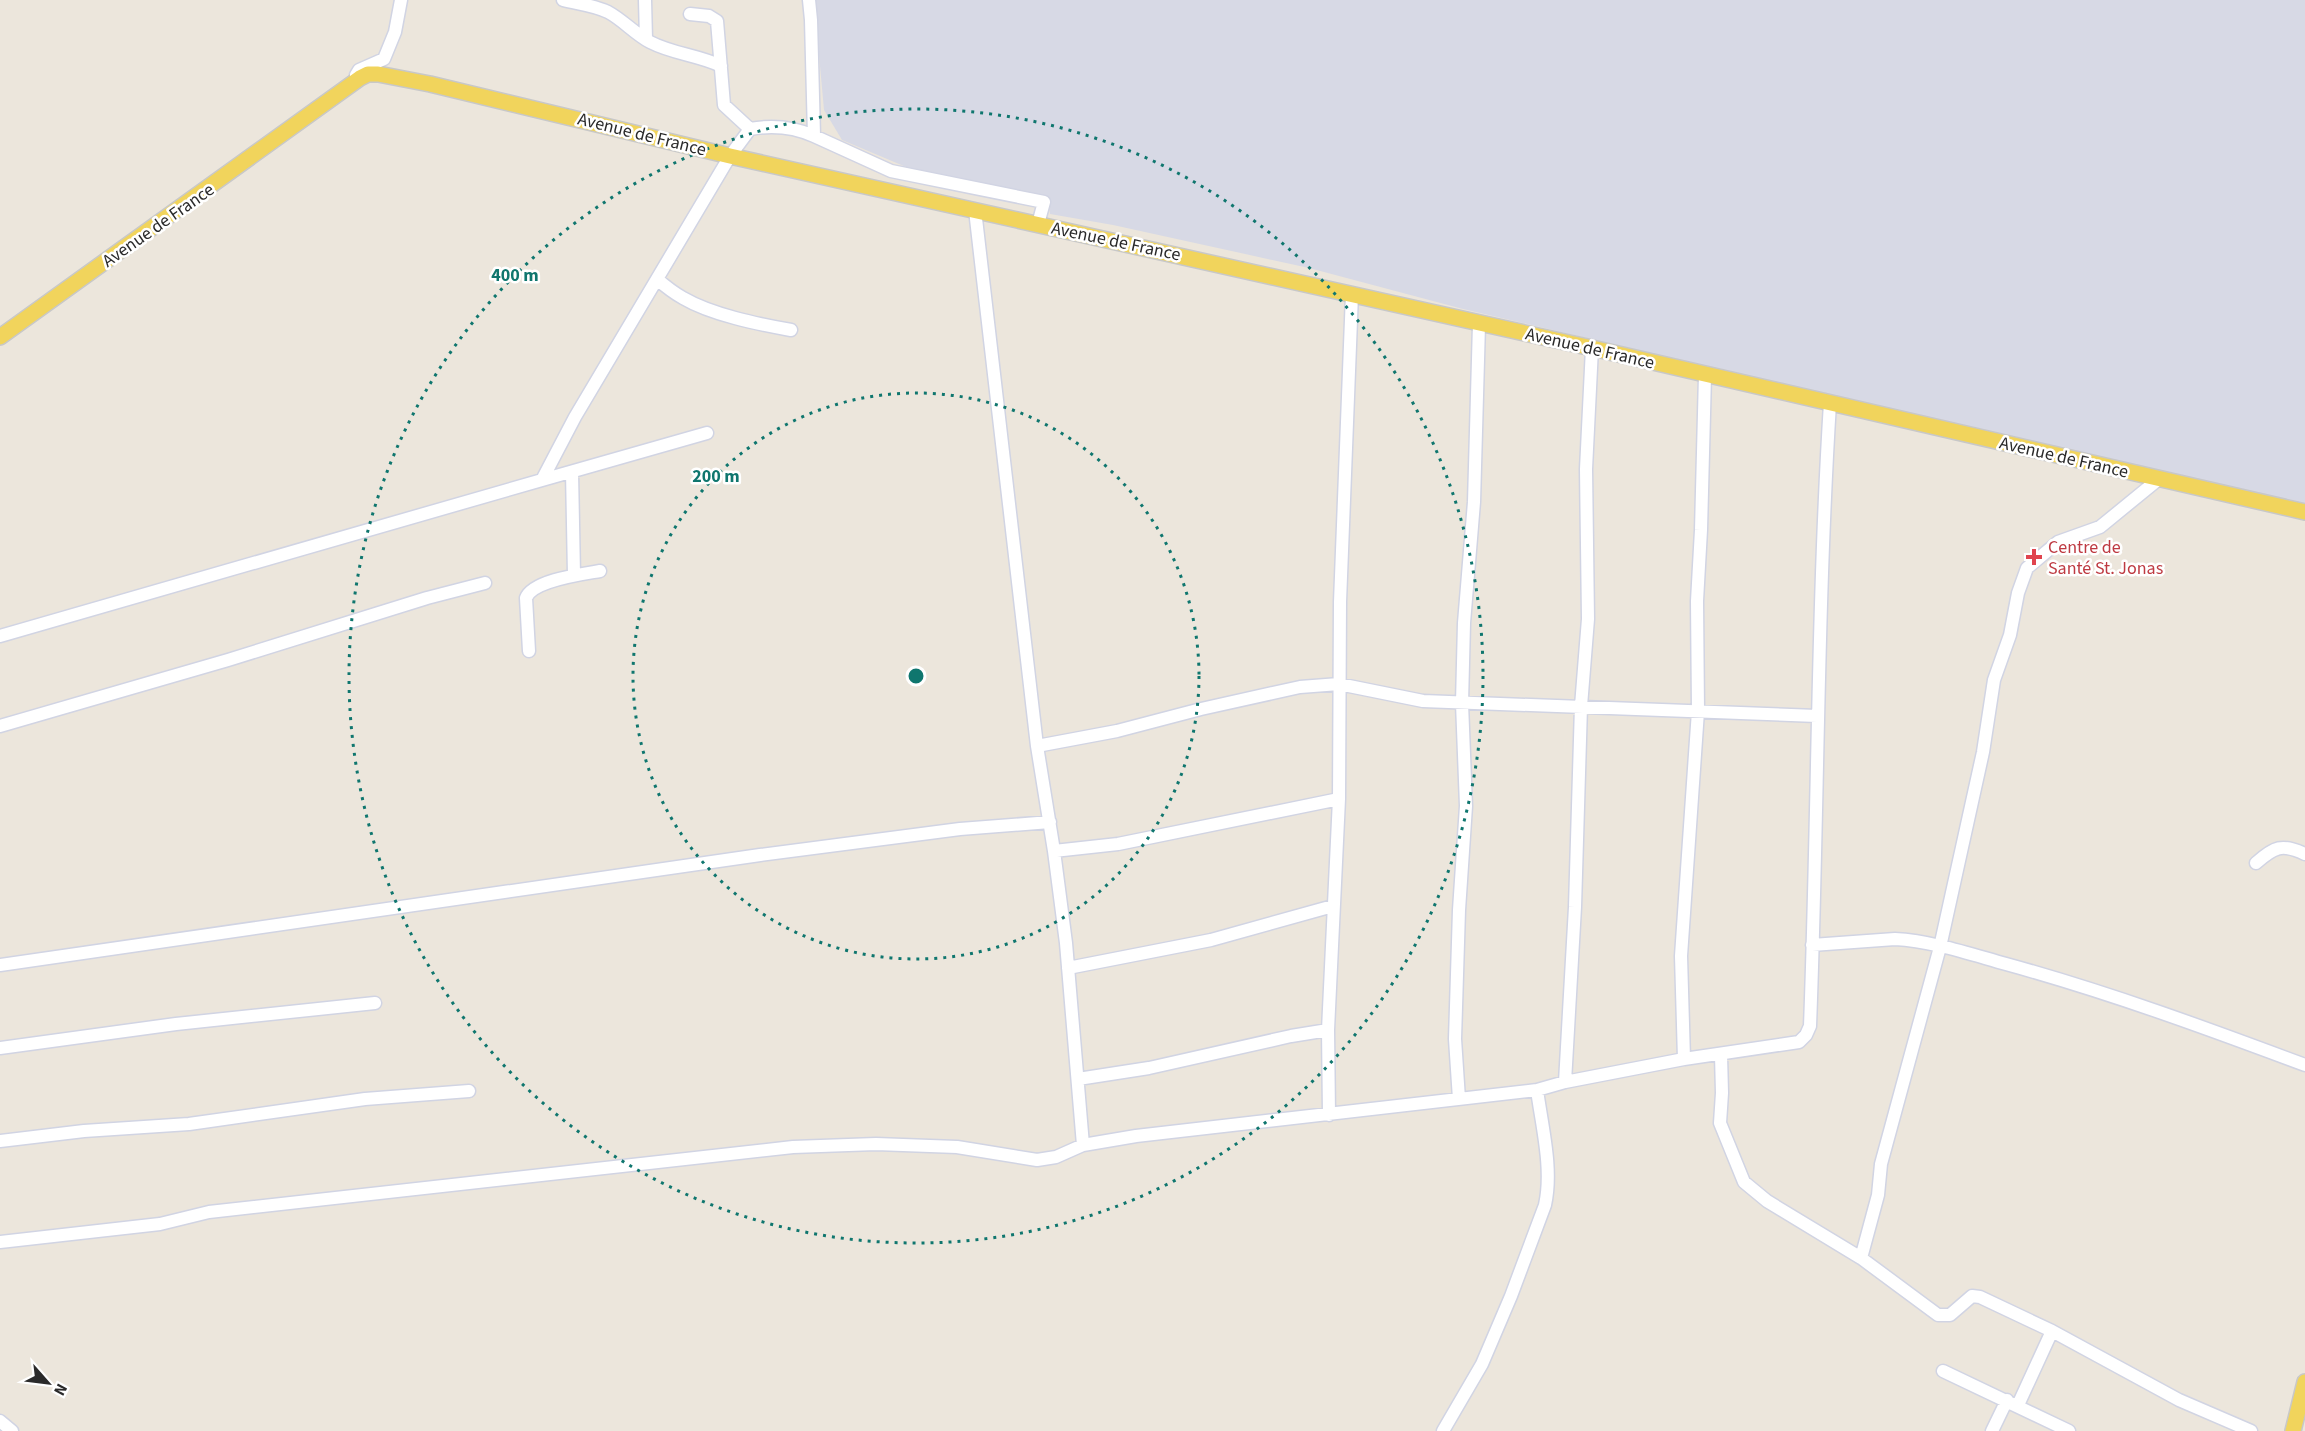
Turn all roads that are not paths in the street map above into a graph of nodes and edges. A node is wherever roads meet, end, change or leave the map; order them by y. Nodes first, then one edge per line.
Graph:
1 (401, 0) edge
2 (563, 0) edge
3 (645, 0) edge
4 (809, 0) edge
5 (690, 14) dead end
6 (646, 39) junction
7 (721, 66) junction
8 (352, 84) junction
9 (750, 129) junction
10 (814, 136) junction
11 (730, 156) junction
12 (975, 210) junction
13 (1038, 224) junction
14 (657, 279) junction
15 (1352, 294) junction
16 (1479, 324) junction
17 (791, 330) dead end
18 (0, 337) edge
19 (1592, 348) junction
20 (1705, 375) junction
21 (1830, 403) junction
22 (707, 433) dead end
23 (572, 472) junction
24 (2160, 478) junction
25 (542, 480) junction
26 (2305, 512) edge
27 (600, 571) dead end
28 (574, 575) junction
29 (485, 583) dead end
30 (0, 636) edge
31 (530, 651) dead end
32 (1339, 684) junction
33 (1462, 703) junction
34 (1581, 705) junction
35 (1698, 711) junction
36 (1817, 716) junction
37 (0, 726) edge
38 (1038, 746) junction
39 (1340, 799) junction
40 (1050, 822) junction
41 (1054, 851) junction
42 (2305, 854) edge
43 (2256, 863) dead end
44 (1333, 906) junction
45 (1812, 945) junction
46 (1940, 946) junction
47 (0, 965) edge
48 (1068, 968) junction
49 (375, 1004) dead end
50 (1328, 1030) junction
51 (0, 1048) edge
52 (1721, 1055) junction
53 (1684, 1059) junction
54 (2305, 1065) edge
55 (1078, 1079) junction
56 (1565, 1082) junction
57 (1537, 1090) junction
58 (469, 1091) dead end
59 (1460, 1099) junction
60 (1329, 1115) junction
61 (0, 1142) edge
62 (1083, 1145) junction
63 (0, 1242) edge
64 (1861, 1258) junction
65 (2052, 1331) junction
66 (1943, 1371) dead end
67 (2305, 1382) edge
68 (2012, 1403) junction
69 (0, 1421) edge
70 (12, 1431) edge
71 (1443, 1431) edge
72 (1992, 1431) edge
73 (2069, 1431) edge
74 (2251, 1431) edge
75 (2293, 1431) edge

1 - 8 street
2 - 6 street
3 - 6 street
4 - 10 street
5 - 7 street
6 - 7 street
7 - 9 street
8 - 11 main road, Avenue de France
8 - 18 main road, Avenue de France
9 - 10 street
9 - 11 street
10 - 13 street
11 - 12 main road, Avenue de France
11 - 14 street
12 - 13 main road, Avenue de France
12 - 38 street
13 - 15 main road, Avenue de France
14 - 17 street
14 - 25 street
15 - 16 main road, Avenue de France
15 - 32 street
16 - 19 main road, Avenue de France
16 - 33 street
19 - 20 main road, Avenue de France
19 - 34 street
20 - 21 main road, Avenue de France
20 - 35 street
21 - 24 main road, Avenue de France
21 - 36 street
22 - 23 street
23 - 25 street
23 - 28 street
24 - 26 main road, Avenue de France
24 - 46 street
25 - 30 street
27 - 28 street
28 - 31 street
29 - 37 street
32 - 33 street
32 - 38 street
32 - 39 street
33 - 34 street
33 - 59 street
34 - 35 street
34 - 56 street
35 - 36 street
35 - 53 street
36 - 45 street
38 - 40 street
39 - 41 street
39 - 44 street
40 - 41 street
40 - 47 street
41 - 48 street
42 - 43 street
44 - 48 street
44 - 50 street
45 - 46 street
45 - 52 street
46 - 54 street
46 - 64 street
48 - 55 street
49 - 51 street
50 - 55 street
50 - 60 street
52 - 53 street
52 - 64 street
53 - 56 street
55 - 62 street
56 - 57 street
57 - 59 street
57 - 71 street
58 - 61 street
59 - 60 street
60 - 62 street
62 - 63 street
64 - 65 street
65 - 68 street
65 - 74 street
66 - 68 street
67 - 75 main road
68 - 72 street
68 - 73 street
69 - 70 street

